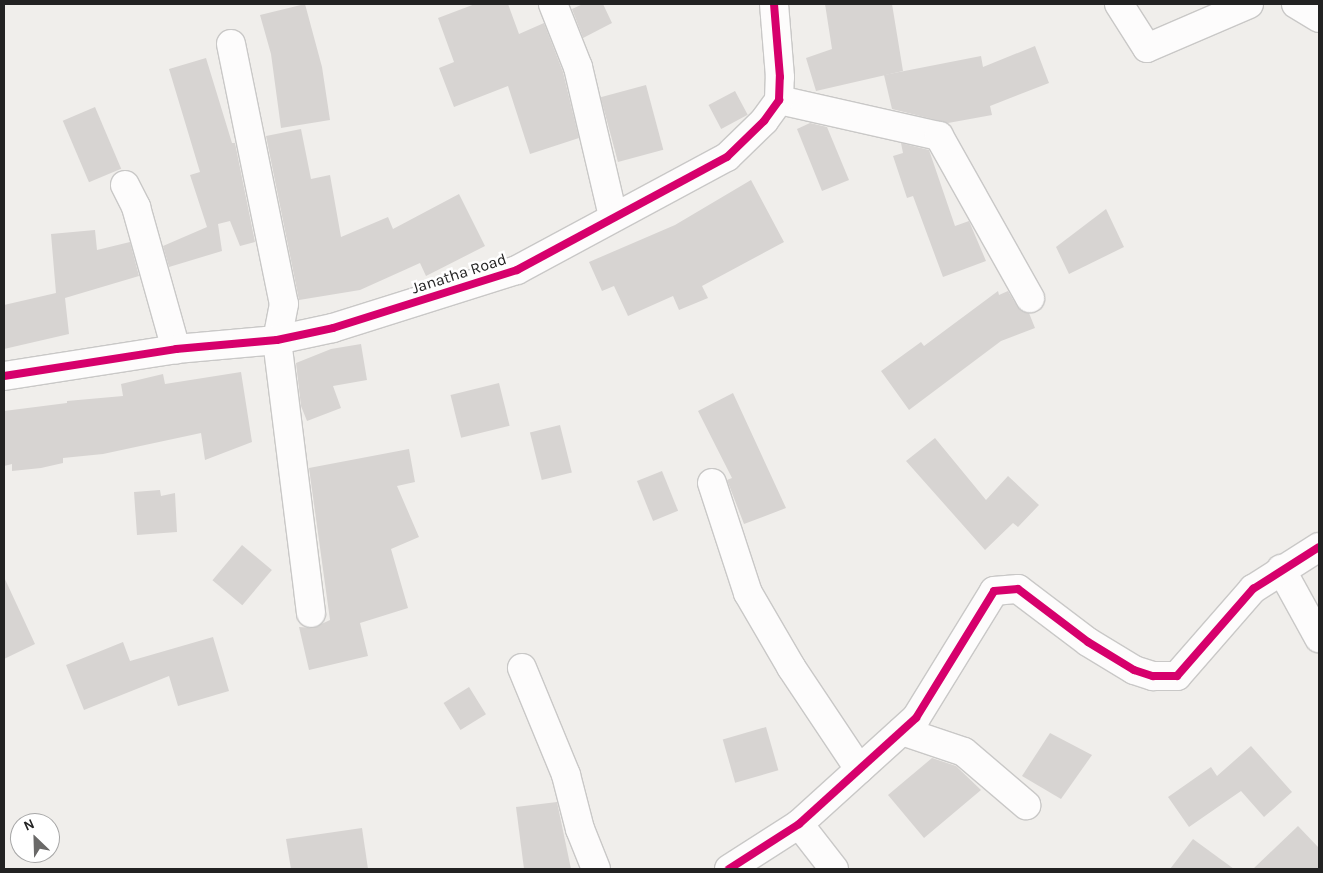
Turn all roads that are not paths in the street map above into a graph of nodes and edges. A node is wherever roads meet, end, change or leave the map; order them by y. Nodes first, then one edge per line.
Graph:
1 (553, 4) edge
2 (774, 4) edge
3 (1119, 4) edge
4 (1249, 4) edge
5 (1296, 4) edge
6 (1319, 18) edge
7 (231, 44) dead end
8 (779, 100) junction
9 (125, 185) dead end
10 (613, 216) junction
11 (1030, 298) dead end
12 (277, 340) junction
13 (176, 349) junction
14 (4, 376) edge
15 (712, 483) dead end
16 (1319, 547) edge
17 (1281, 569) junction
18 (311, 612) dead end
19 (1319, 638) edge
20 (522, 668) dead end
21 (902, 731) junction
22 (859, 769) junction
23 (1026, 806) dead end
24 (800, 824) junction
25 (596, 869) edge
26 (728, 869) edge
27 (834, 869) edge

1 - 10 street
2 - 8 street
3 - 4 street
5 - 6 street
7 - 12 street
8 - 10 street, Janatha Road
8 - 11 street
9 - 13 street
10 - 12 street, Janatha Road
12 - 13 street, Janatha Road
12 - 18 street
13 - 14 street, Janatha Road
15 - 22 street
16 - 17 street
17 - 19 street
17 - 21 street
20 - 25 street
21 - 22 street
21 - 23 street
22 - 24 street
24 - 26 street
24 - 27 street

